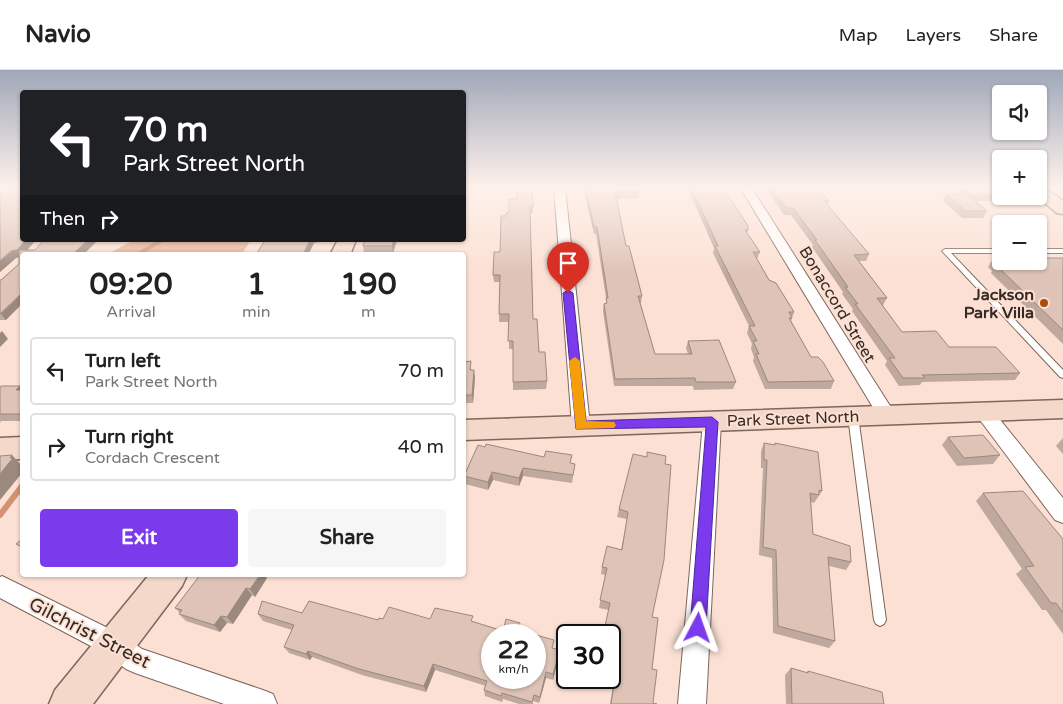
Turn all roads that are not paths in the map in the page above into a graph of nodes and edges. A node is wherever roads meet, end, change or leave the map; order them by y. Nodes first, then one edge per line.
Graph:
1 (562, 217) edge
2 (763, 217) edge
3 (992, 251) edge
4 (1047, 251) edge
5 (1063, 252) edge
6 (1063, 374) edge
7 (1063, 409) edge
8 (983, 411) junction
9 (886, 414) junction
10 (853, 416) junction
11 (712, 422) junction
12 (581, 426) junction
13 (466, 430) edge
14 (20, 448) edge
15 (0, 449) edge
16 (1063, 514) edge
17 (168, 577) edge
18 (2, 588) dead end
19 (880, 620) dead end
20 (115, 645) junction
21 (69, 704) edge
22 (263, 704) edge
23 (692, 704) edge

1 - 12 street
2 - 9 street, Bonaccord Street
3 - 6 lane
4 - 5 lane
7 - 8 street, Park Street North
8 - 9 street, Park Street North
8 - 16 street
9 - 10 street, Park Street North
10 - 11 street, Park Street North
10 - 19 lane
11 - 12 street, Park Street North
11 - 23 street
12 - 13 street, Park Street North
14 - 15 street
17 - 20 street
18 - 20 street, Gilchrist Street
20 - 21 street
20 - 22 street, Gilchrist Street

